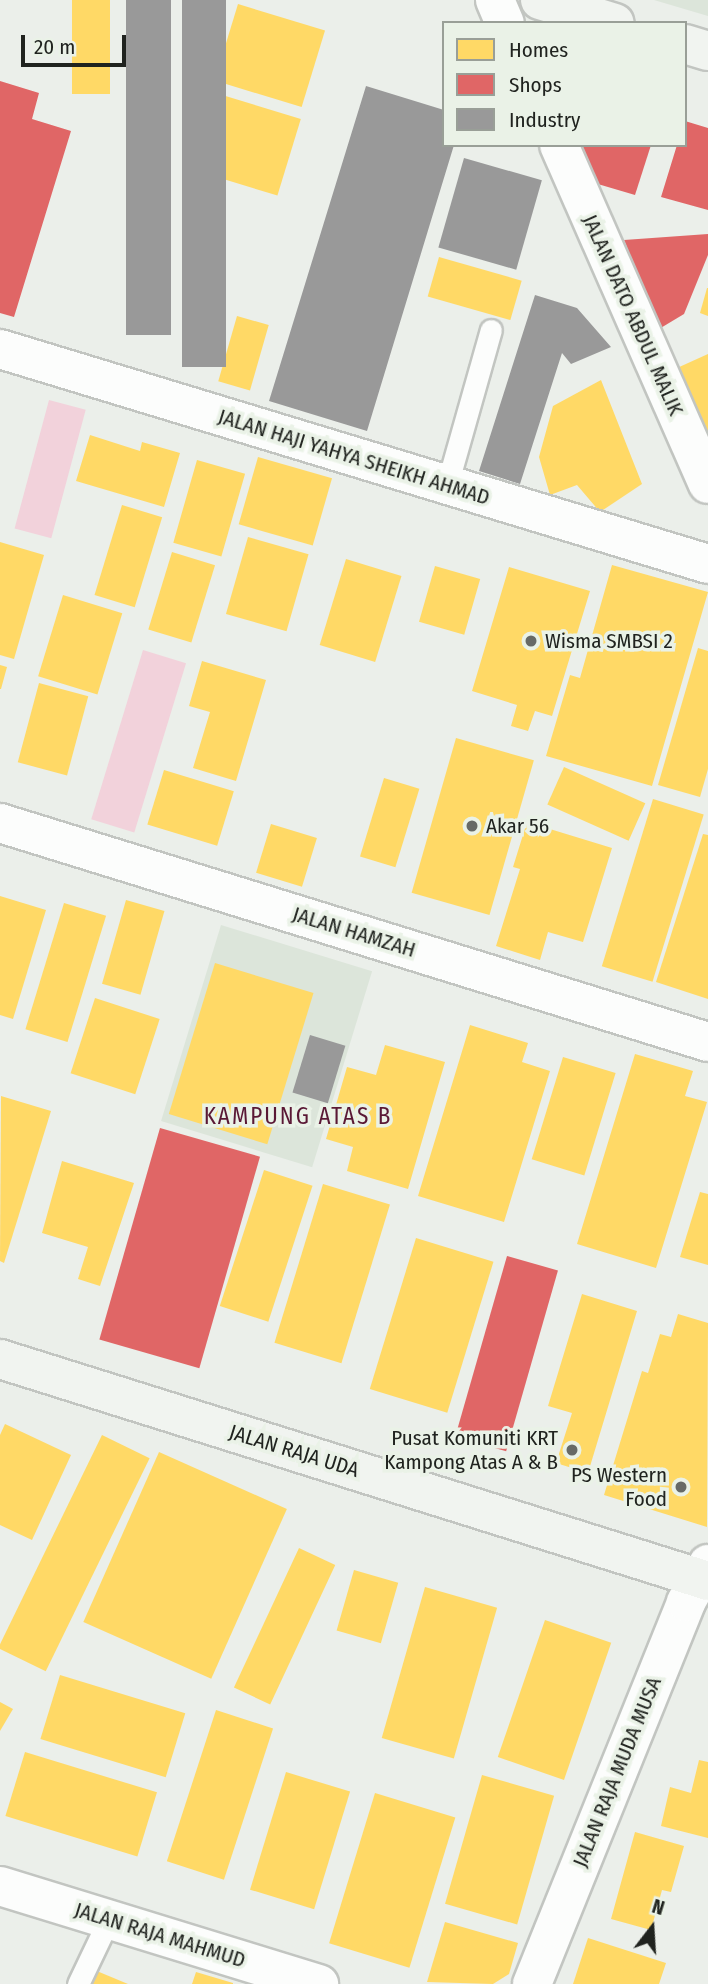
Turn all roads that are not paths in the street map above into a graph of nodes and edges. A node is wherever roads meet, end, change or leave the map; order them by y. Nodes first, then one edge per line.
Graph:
1 (495, 0) edge
2 (540, 0) edge
3 (504, 21) edge
4 (608, 21) edge
5 (687, 45) edge
6 (708, 51) edge
7 (560, 147) edge
8 (491, 330) dead end
9 (0, 349) edge
10 (708, 484) edge
11 (447, 485) junction
12 (708, 564) edge
13 (0, 822) edge
14 (708, 1042) edge
15 (0, 1359) edge
16 (705, 1574) edge
17 (0, 1886) edge
18 (109, 1919) junction
19 (78, 1984) edge
20 (319, 1984) edge
21 (532, 1984) edge

1 - 3 street
2 - 4 street
5 - 6 street
7 - 10 street, JALAN DATO ABDUL MALIK
8 - 11 lane
9 - 11 street, JALAN HAJI YAHYA SHEIKH AHMAD
11 - 12 street, JALAN HAJI YAHYA SHEIKH AHMAD
13 - 14 street, JALAN HAMZAH
15 - 16 street, JALAN RAJA UDA
16 - 21 street, JALAN RAJA MUDA MUSA
17 - 18 street, JALAN RAJA MAHMUD
18 - 19 lane
18 - 20 street, JALAN RAJA MAHMUD

